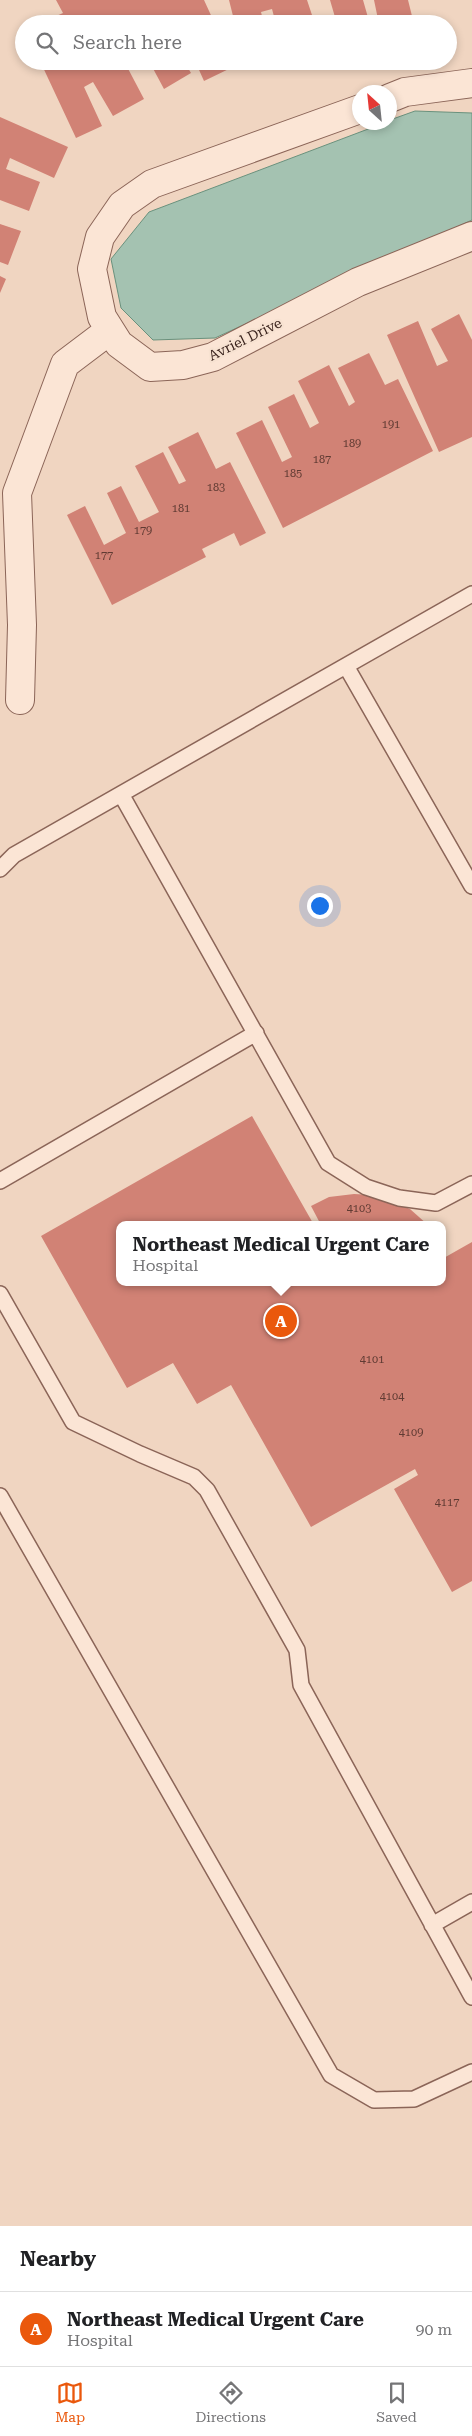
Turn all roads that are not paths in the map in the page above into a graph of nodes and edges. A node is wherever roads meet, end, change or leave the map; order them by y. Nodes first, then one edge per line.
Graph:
1 (472, 83) edge
2 (397, 95) edge
3 (352, 111) edge
4 (472, 236) edge
5 (110, 330) junction
6 (472, 594) edge
7 (346, 666) junction
8 (20, 700) dead end
9 (121, 794) junction
10 (0, 869) edge
11 (472, 886) edge
12 (256, 1033) junction
13 (0, 1181) edge
14 (472, 1184) edge
15 (0, 1294) edge
16 (0, 1496) edge
17 (472, 1902) edge
18 (432, 1925) junction
19 (472, 1997) edge
20 (472, 2072) edge

1 - 2 street
3 - 5 street, Avriel Drive
4 - 5 street, Avriel Drive
5 - 8 street
6 - 7 lane
7 - 9 lane
7 - 11 lane
9 - 10 lane
9 - 12 lane
12 - 13 lane
12 - 14 lane
15 - 18 lane
16 - 20 lane
17 - 18 lane
18 - 19 lane

